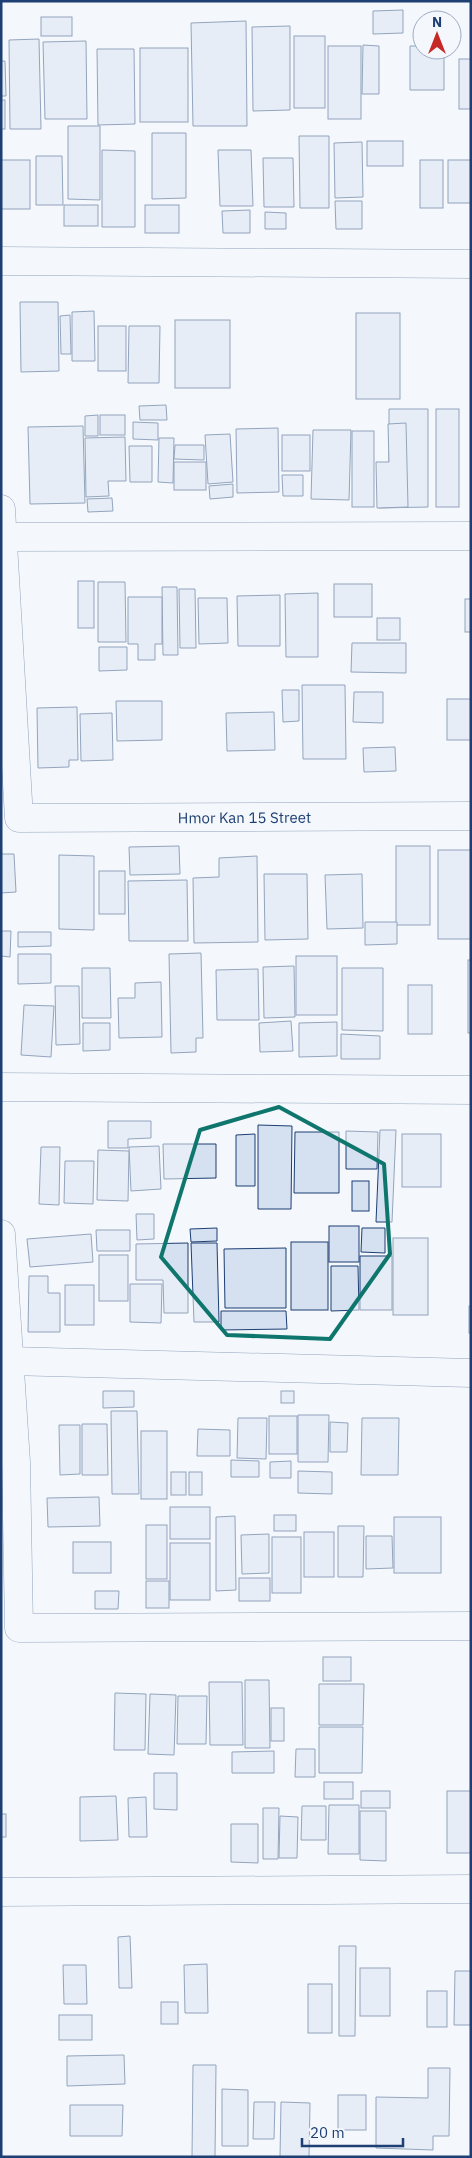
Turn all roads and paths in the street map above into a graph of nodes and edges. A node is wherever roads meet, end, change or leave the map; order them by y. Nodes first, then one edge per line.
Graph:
1 (1, 261) edge
2 (471, 264) edge
3 (1, 509) edge
4 (471, 536) edge
5 (3, 538) junction
6 (471, 816) edge
7 (1, 1087) edge
8 (471, 1090) edge
9 (1, 1234) edge
10 (9, 1361) junction
11 (471, 1373) edge
12 (471, 1626) edge
13 (471, 1890) edge
14 (1, 1892) edge

1 - 2 street
3 - 5 street
4 - 5 street
5 - 6 street, Hmor Kan 15 Street
7 - 8 street
9 - 10 street
10 - 11 street
10 - 12 street
13 - 14 street

